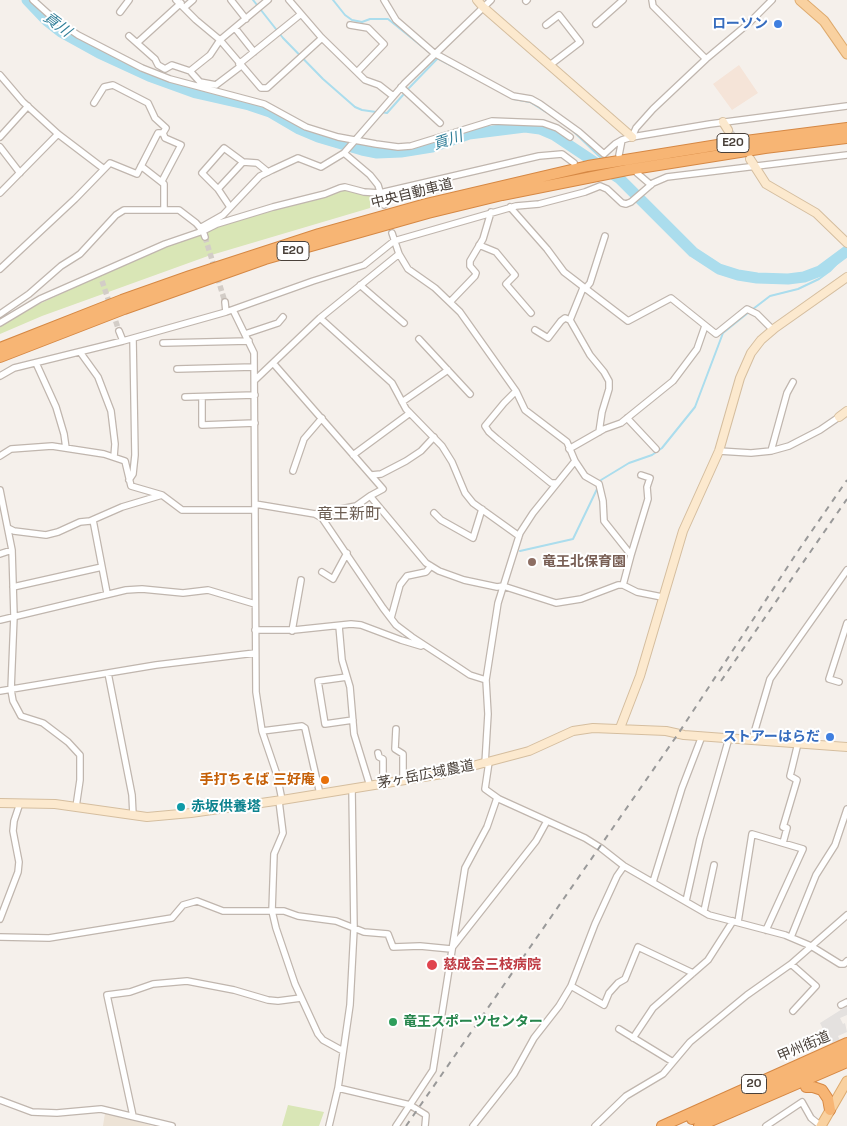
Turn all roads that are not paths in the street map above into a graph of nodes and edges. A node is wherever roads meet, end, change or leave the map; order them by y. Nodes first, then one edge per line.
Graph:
1 (34, 0) edge
2 (129, 0) edge
3 (193, 0) edge
4 (231, 0) edge
5 (268, 0) edge
6 (289, 0) edge
7 (384, 0) edge
8 (477, 0) edge
9 (491, 0) edge
10 (623, 0) edge
11 (652, 0) edge
12 (772, 0) edge
13 (800, 0) edge
14 (181, 3) edge
15 (483, 7) junction
16 (120, 12) dead end
17 (301, 14) junction
18 (246, 19) junction
19 (596, 24) dead end
20 (350, 25) dead end
21 (546, 25) dead end
22 (235, 28) junction
23 (129, 36) dead end
24 (322, 38) junction
25 (220, 40) junction
26 (137, 43) junction
27 (254, 52) junction
28 (847, 54) edge
29 (432, 55) junction
30 (706, 59) junction
31 (240, 65) junction
32 (550, 65) junction
33 (190, 70) junction
34 (357, 72) junction
35 (0, 75) edge
36 (2, 82) edge
37 (401, 87) junction
38 (393, 96) junction
39 (94, 103) dead end
40 (28, 106) junction
41 (847, 106) edge
42 (563, 119) junction
43 (723, 122) junction
44 (440, 123) dead end
45 (558, 127) junction
46 (847, 128) edge
47 (728, 130) tunnel mouth
48 (162, 133) junction
49 (58, 134) junction
50 (0, 137) edge
51 (570, 137) dead end
52 (632, 137) junction
53 (847, 138) edge
54 (354, 140) junction
55 (622, 140) junction
56 (0, 147) edge
57 (344, 153) junction
58 (847, 155) edge
59 (243, 162) junction
60 (622, 162) junction
61 (574, 163) dead end
62 (752, 163) junction
63 (141, 166) junction
64 (104, 169) junction
65 (268, 172) junction
66 (20, 173) junction
67 (638, 173) dead end
68 (595, 178) junction
69 (162, 181) junction
70 (651, 185) junction
71 (600, 186) junction
72 (218, 189) junction
73 (381, 192) junction
74 (0, 193) edge
75 (384, 205) dead end
76 (230, 207) junction
77 (510, 208) junction
78 (164, 210) junction
79 (491, 212) junction
80 (202, 232) junction
81 (392, 233) dead end
82 (606, 236) dead end
83 (394, 241) junction
84 (846, 242) edge
85 (479, 246) junction
86 (399, 254) junction
87 (0, 270) edge
88 (98, 273) junction
89 (847, 277) edge
90 (102, 281) tunnel mouth
91 (360, 285) junction
92 (584, 288) junction
93 (225, 302) tunnel mouth
94 (450, 302) junction
95 (233, 310) junction
96 (226, 312) junction
97 (531, 313) dead end
98 (0, 314) edge
99 (283, 317) dead end
100 (320, 318) junction
101 (570, 320) junction
102 (0, 323) edge
103 (404, 323) dead end
104 (705, 326) junction
105 (535, 330) dead end
106 (773, 330) junction
107 (119, 331) tunnel mouth
108 (246, 334) junction
109 (132, 339) junction
110 (419, 339) dead end
111 (123, 341) junction
112 (249, 341) junction
113 (163, 343) dead end
114 (0, 348) edge
115 (80, 352) junction
116 (0, 357) edge
117 (36, 363) junction
118 (273, 363) junction
119 (254, 367) junction
120 (177, 369) dead end
121 (448, 370) junction
122 (0, 376) edge
123 (255, 380) junction
124 (793, 382) dead end
125 (516, 391) junction
126 (470, 394) dead end
127 (255, 395) junction
128 (202, 397) junction
129 (185, 398) dead end
130 (402, 402) junction
131 (847, 411) edge
132 (410, 413) junction
133 (840, 417) joint
134 (322, 418) junction
135 (627, 418) junction
136 (255, 423) junction
137 (599, 432) junction
138 (434, 437) junction
139 (66, 448) junction
140 (570, 449) junction
141 (656, 449) dead end
142 (771, 451) junction
143 (719, 452) junction
144 (353, 455) junction
145 (0, 456) edge
146 (114, 457) junction
147 (575, 461) junction
148 (293, 471) dead end
149 (371, 475) junction
150 (641, 475) dead end
151 (129, 480) junction
152 (557, 483) junction
153 (0, 490) edge
154 (162, 495) junction
155 (370, 496) junction
156 (255, 507) junction
157 (482, 509) junction
158 (434, 513) dead end
159 (315, 514) junction
160 (3, 518) edge
161 (92, 520) junction
162 (8, 528) junction
163 (519, 536) junction
164 (12, 550) junction
165 (347, 553) junction
166 (0, 554) edge
167 (631, 555) junction
168 (431, 566) junction
169 (102, 568) junction
170 (847, 570) edge
171 (322, 572) dead end
172 (301, 580) dead end
173 (840, 580) junction
174 (623, 585) junction
175 (847, 585) edge
176 (504, 586) junction
177 (13, 587) junction
178 (107, 593) junction
179 (662, 597) junction
180 (255, 604) junction
181 (14, 616) junction
182 (391, 618) junction
183 (0, 620) edge
184 (847, 623) edge
185 (339, 626) junction
186 (255, 630) junction
187 (292, 630) junction
188 (846, 632) edge
189 (426, 647) junction
190 (255, 653) junction
191 (108, 673) junction
192 (347, 677) junction
193 (486, 680) junction
194 (839, 682) dead end
195 (11, 690) junction
196 (0, 691) edge
197 (353, 720) junction
198 (620, 728) junction
199 (396, 729) dead end
200 (262, 731) junction
201 (702, 736) junction
202 (728, 738) junction
203 (752, 740) junction
204 (798, 743) junction
205 (847, 747) edge
206 (378, 753) dead end
207 (487, 763) junction
208 (403, 780) junction
209 (382, 784) junction
210 (370, 786) junction
211 (352, 789) junction
212 (320, 794) junction
213 (497, 798) junction
214 (281, 800) junction
215 (20, 803) junction
216 (0, 804) edge
217 (76, 807) junction
218 (847, 808) edge
219 (133, 815) junction
220 (547, 821) junction
221 (783, 843) junction
222 (714, 865) dead end
223 (624, 866) junction
224 (653, 882) junction
225 (686, 901) junction
226 (272, 910) junction
227 (704, 911) junction
228 (847, 915) edge
229 (0, 919) edge
230 (735, 922) junction
231 (354, 928) junction
232 (766, 930) junction
233 (0, 937) edge
234 (791, 937) junction
235 (811, 946) junction
236 (451, 949) junction
237 (847, 961) edge
238 (791, 964) junction
239 (693, 973) junction
240 (571, 986) junction
241 (301, 998) junction
242 (847, 1002) edge
243 (841, 1005) dead end
244 (793, 1011) dead end
245 (619, 1030) dead end
246 (633, 1038) junction
247 (847, 1043) edge
248 (343, 1052) junction
249 (847, 1052) edge
250 (673, 1062) junction
251 (847, 1062) edge
252 (847, 1068) edge
253 (847, 1081) edge
254 (806, 1087) junction
255 (338, 1088) junction
256 (0, 1100) edge
257 (410, 1105) junction
258 (830, 1110) junction
259 (133, 1116) junction
260 (698, 1123) edge
261 (172, 1126) edge
262 (329, 1126) edge
263 (396, 1126) edge
264 (425, 1126) edge
265 (473, 1126) edge
266 (595, 1126) edge
267 (662, 1126) edge
268 (678, 1126) edge
269 (715, 1126) edge
270 (766, 1126) edge
271 (821, 1126) edge

1 - 54 street
2 - 16 street
3 - 14 street
4 - 18 street
5 - 18 street
6 - 17 street
7 - 29 street
8 - 15 street
9 - 15 street
10 - 19 street
11 - 30 street
12 - 30 street
13 - 28 main road
14 - 25 street
14 - 26 street
15 - 29 street
15 - 32 street
17 - 24 street
17 - 27 street
18 - 22 street
20 - 34 street
21 - 32 street
22 - 25 street
22 - 27 street
23 - 26 street
24 - 31 street
24 - 34 street
25 - 31 street
25 - 33 street
26 - 33 street
27 - 31 street
29 - 37 street
29 - 42 street
30 - 52 street
31 - 33 street
32 - 52 street
34 - 38 street
35 - 36 street
36 - 40 street
37 - 38 street
37 - 44 street
38 - 54 street
39 - 48 street
40 - 49 street
40 - 50 street
41 - 43 street
42 - 45 street
42 - 55 street
43 - 47 street
43 - 52 street
45 - 51 street
45 - 54 street
46 - 60 highway, 中央自動車道 / E20
48 - 63 street
48 - 69 street
49 - 64 street
49 - 66 street
52 - 55 street
53 - 60 highway, 中央自動車道 / E20
54 - 57 street
55 - 60 street
56 - 66 street
57 - 65 street
57 - 73 street
58 - 62 street
59 - 65 street
59 - 72 street
59 - 72 street
60 - 68 highway, 中央自動車道 / E20
60 - 114 highway, 中央自動車道 / E20
61 - 73 street
62 - 70 street
62 - 84 street
63 - 64 street
63 - 69 street
64 - 87 street
65 - 76 street
66 - 74 street
67 - 70 street
68 - 71 street
68 - 116 highway, 中央自動車道 / E20
69 - 78 street
70 - 71 street
71 - 77 street
72 - 76 street
73 - 75 street
73 - 80 street
76 - 80 street
77 - 79 street
77 - 92 street
78 - 80 street
78 - 98 street
79 - 83 street
79 - 85 street
80 - 88 street
81 - 83 street
82 - 92 street
83 - 86 street
83 - 95 street
85 - 94 street
85 - 97 street
86 - 91 street
86 - 94 street
88 - 90 street
88 - 102 street
89 - 106 street
91 - 100 street
91 - 103 street
92 - 101 street
92 - 104 street
93 - 96 street
94 - 125 street
95 - 96 street
95 - 108 street
96 - 109 street
99 - 108 street
100 - 118 street
100 - 130 street
101 - 105 street
101 - 137 street
104 - 106 street
104 - 135 street
106 - 143 street
107 - 111 street
108 - 112 street
109 - 111 street
109 - 151 street
110 - 121 street
111 - 115 street
112 - 113 street
112 - 119 street
115 - 117 street
115 - 146 street
117 - 122 street
117 - 139 street
118 - 123 street
118 - 134 street
119 - 120 street
119 - 123 street
121 - 126 street
121 - 130 street
123 - 127 street
124 - 142 street
125 - 140 street
125 - 152 street
127 - 128 street
127 - 136 street
128 - 129 street
128 - 136 street
130 - 132 street
131 - 133 street
132 - 138 street
132 - 144 street
133 - 142 street
134 - 144 street
134 - 148 street
135 - 137 street
135 - 141 street
136 - 156 street
137 - 140 street
138 - 149 street
138 - 157 street
139 - 145 street
139 - 146 street
140 - 147 street
142 - 143 street
143 - 179 street
144 - 149 street
146 - 151 street
147 - 152 street
147 - 167 street
149 - 155 street
150 - 167 street
151 - 154 street
152 - 163 street
153 - 160 street
154 - 156 street
154 - 161 street
155 - 159 street
155 - 168 street
156 - 159 street
156 - 180 street
157 - 158 street
157 - 163 street
159 - 165 street
160 - 162 street
161 - 162 street
161 - 169 street
162 - 164 street
163 - 176 street
164 - 166 street
164 - 177 street
165 - 171 street
165 - 182 street
167 - 174 street
168 - 176 street
168 - 182 street
169 - 177 street
169 - 178 street
170 - 173 street
172 - 187 street
173 - 175 street
173 - 203 street
174 - 176 street
174 - 179 street
176 - 193 street
177 - 181 street
178 - 180 street
178 - 181 street
179 - 198 street
180 - 186 street
181 - 183 street
181 - 195 street
182 - 189 street
184 - 188 street
185 - 187 street
185 - 189 street
185 - 192 street
186 - 187 street
186 - 190 street
188 - 194 street
189 - 193 street
190 - 191 street
190 - 200 street
191 - 195 street
191 - 219 street
192 - 197 street
192 - 197 street
193 - 207 street
195 - 196 street
195 - 217 street
197 - 210 street
198 - 201 street, 茅ヶ岳広域農道
198 - 207 street, 茅ヶ岳広域農道
199 - 208 street
200 - 212 street
200 - 214 street
201 - 202 street, 茅ヶ岳広域農道
201 - 224 street
202 - 203 street, 茅ヶ岳広域農道
202 - 225 street
203 - 204 street, 茅ヶ岳広域農道
204 - 205 street, 茅ヶ岳広域農道
204 - 221 street
206 - 209 street
207 - 208 street, 茅ヶ岳広域農道
207 - 213 street
208 - 209 street, 茅ヶ岳広域農道
209 - 210 street, 茅ヶ岳広域農道
210 - 211 street, 茅ヶ岳広域農道
211 - 212 street, 茅ヶ岳広域農道
211 - 231 street
212 - 214 street, 茅ヶ岳広域農道
213 - 220 street
213 - 236 street
214 - 219 street, 茅ヶ岳広域農道
214 - 226 street
215 - 216 street, 茅ヶ岳広域農道
215 - 217 street, 茅ヶ岳広域農道
215 - 229 street
217 - 219 street, 茅ヶ岳広域農道
218 - 234 street
220 - 223 street
220 - 236 street
221 - 230 street
221 - 232 street
222 - 227 street
223 - 224 street
223 - 240 street
224 - 225 street
225 - 227 street
226 - 231 street
226 - 233 street
226 - 241 street
227 - 230 street
228 - 235 street
230 - 232 street
230 - 239 street
231 - 236 street
231 - 248 street
232 - 234 street
234 - 235 street
235 - 237 street
235 - 238 street
236 - 257 street
238 - 244 street
238 - 250 street
239 - 240 street
239 - 246 street
240 - 265 street
241 - 248 street
241 - 259 street
242 - 243 street
245 - 246 street
246 - 250 street
247 - 267 highway, 甲州街道 / 20
248 - 255 street
249 - 260 highway, 甲州街道 / 20
250 - 266 street
251 - 260 highway, 甲州街道 / 20
252 - 254 highway, 20
253 - 258 main road
254 - 258 highway
254 - 269 highway, 20
255 - 257 street
255 - 262 street
256 - 259 street
257 - 263 street
257 - 264 street
258 - 271 main road
259 - 261 street
260 - 268 highway, 甲州街道 / 20
270 - 271 street

